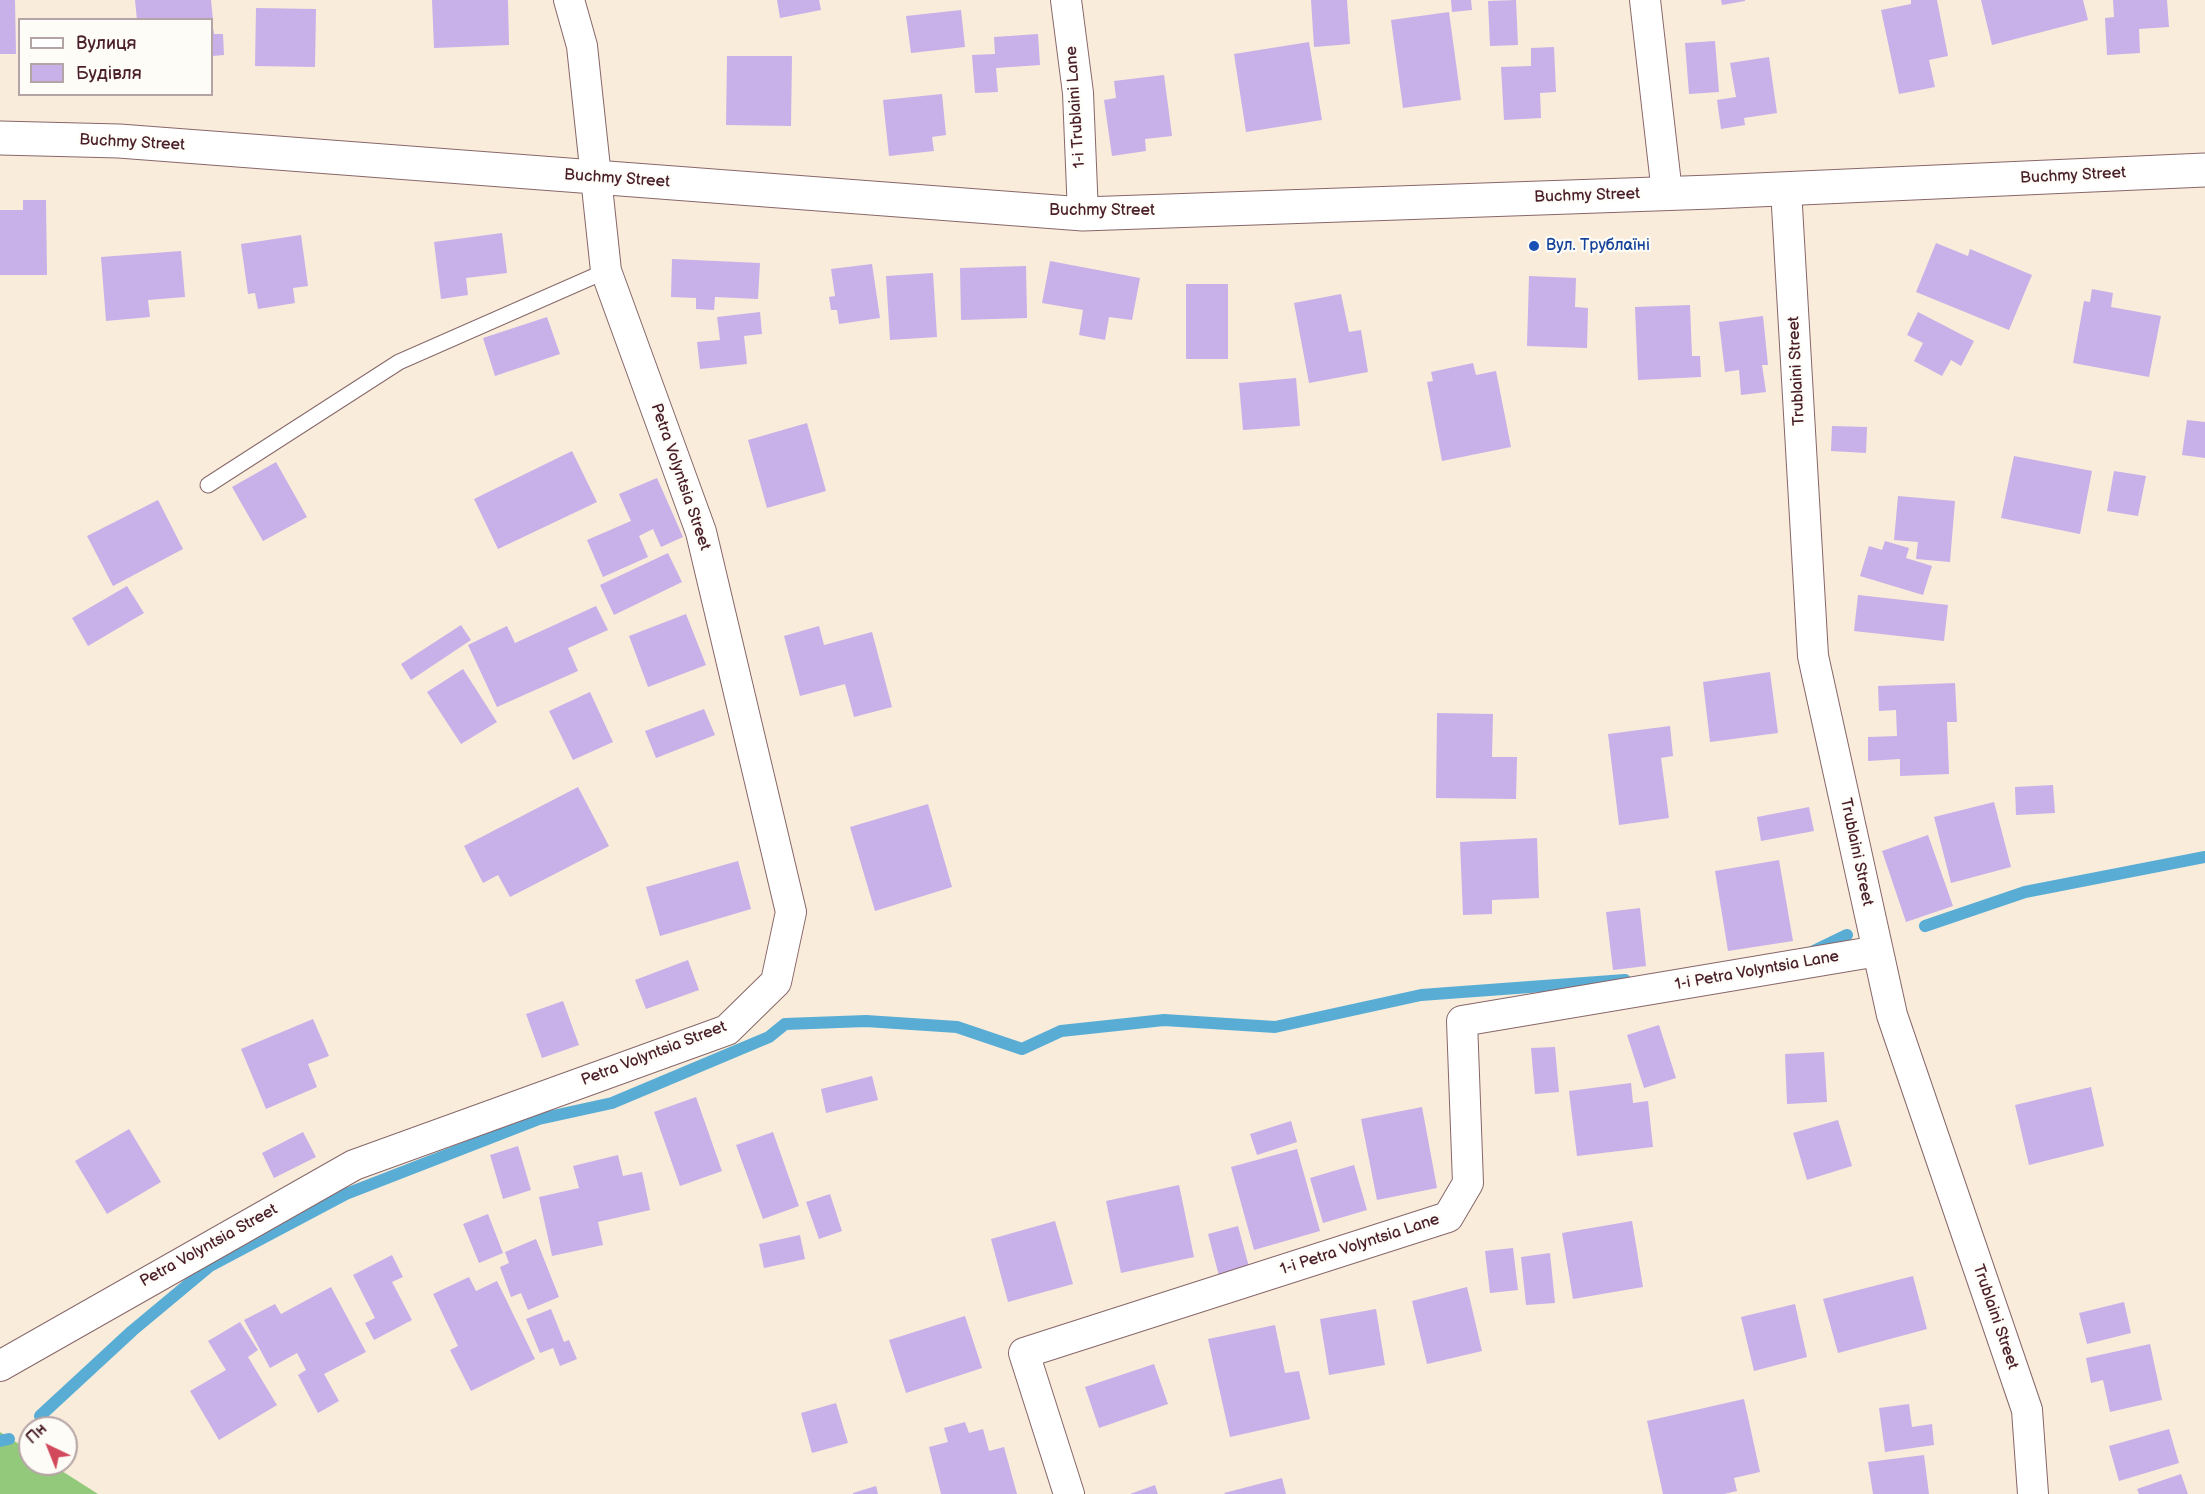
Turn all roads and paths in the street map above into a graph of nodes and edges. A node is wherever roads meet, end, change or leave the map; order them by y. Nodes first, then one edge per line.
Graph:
1 (569, 0) edge
2 (1066, 0) edge
3 (1645, 0) edge
4 (0, 138) edge
5 (2205, 170) edge
6 (597, 178) junction
7 (1786, 189) junction
8 (1667, 194) junction
9 (1083, 214) junction
10 (606, 271) junction
11 (208, 485) dead end
12 (1878, 951) junction
13 (0, 1366) edge
14 (1069, 1494) edge
15 (2033, 1494) edge

1 - 6 street, Petra Volyntsia Street
2 - 9 street, 1-i Trublaini Lane
3 - 8 street
4 - 6 street, Buchmy Street
5 - 7 street, Buchmy Street
6 - 9 street, Buchmy Street
6 - 10 street, Petra Volyntsia Street
7 - 8 street, Buchmy Street
7 - 12 street, Trublaini Street
8 - 9 street, Buchmy Street
10 - 11 lane
10 - 13 street, Petra Volyntsia Street
12 - 14 street, 1-i Petra Volyntsia Lane
12 - 15 street, Trublaini Street

